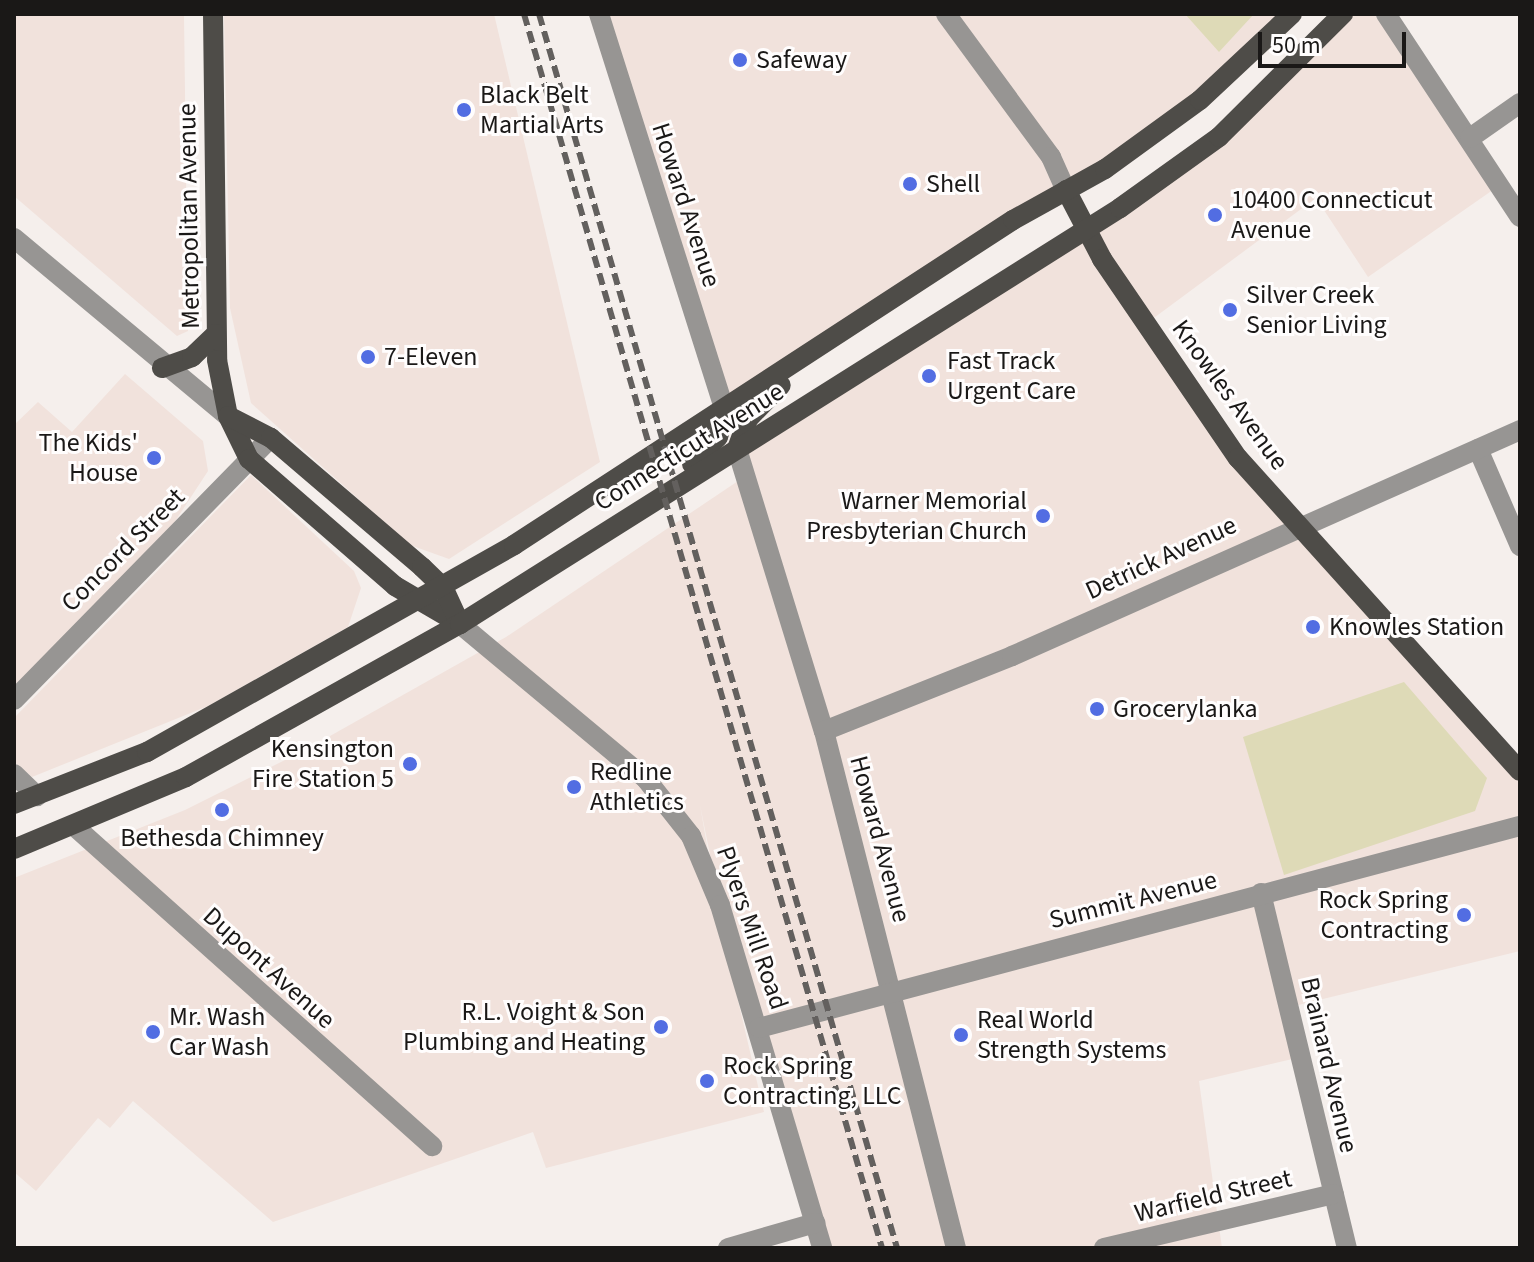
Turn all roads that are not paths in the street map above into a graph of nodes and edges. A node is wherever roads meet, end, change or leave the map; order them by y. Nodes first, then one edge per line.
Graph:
1 (213, 14) edge
2 (599, 14) edge
3 (946, 14) edge
4 (1292, 14) edge
5 (1343, 14) edge
6 (1386, 14) edge
7 (1520, 103) edge
8 (1470, 138) junction
9 (1066, 190) junction
10 (1520, 217) edge
11 (1087, 229) junction
12 (14, 238) edge
13 (216, 334) junction
14 (809, 356) junction
15 (162, 368) junction
16 (725, 412) junction
17 (228, 416) junction
18 (1520, 430) edge
19 (271, 438) junction
20 (737, 449) junction
21 (1478, 449) junction
22 (713, 454) junction
23 (249, 459) junction
24 (1297, 526) junction
25 (1520, 546) edge
26 (443, 587) junction
27 (419, 602) junction
28 (460, 624) junction
29 (14, 700) edge
30 (824, 731) junction
31 (1520, 771) edge
32 (14, 774) edge
33 (37, 796) junction
34 (14, 804) edge
35 (73, 825) junction
36 (1520, 826) edge
37 (14, 849) edge
38 (1261, 893) junction
39 (894, 990) junction
40 (759, 1028) junction
41 (432, 1146) dead end
42 (1334, 1194) junction
43 (815, 1223) junction
44 (728, 1248) edge
45 (822, 1248) edge
46 (956, 1248) edge
47 (1104, 1248) edge
48 (1347, 1248) edge

1 - 13 main road, Metropolitan Avenue
2 - 16 street, Howard Avenue
3 - 9 street, Knowles Avenue
4 - 9 main road, Connecticut Avenue
5 - 11 main road, Connecticut Avenue
6 - 8 street
7 - 8 street
8 - 10 street
9 - 11 main road, Knowles Avenue
9 - 14 main road, Connecticut Avenue
11 - 20 main road, Connecticut Avenue
11 - 24 main road, Knowles Avenue
12 - 15 street, Plyers Mill Road
13 - 15 main road
13 - 17 main road, Metropolitan Avenue
14 - 16 main road, Connecticut Avenue
14 - 20 main road
15 - 17 street, Plyers Mill Road
16 - 22 main road
16 - 26 main road, Connecticut Avenue
17 - 19 main road, Plyers Mill Road
17 - 23 main road, Plyers Mill Road
18 - 21 street, Detrick Avenue
19 - 23 street, Concord Street
19 - 26 main road, Plyers Mill Road
20 - 22 main road, Connecticut Avenue
20 - 30 street, Howard Avenue
21 - 24 street, Detrick Avenue
21 - 25 street
22 - 28 main road, Connecticut Avenue
23 - 27 main road, Plyers Mill Road
23 - 29 street, Concord Street
24 - 30 street, Detrick Avenue
24 - 31 main road, Knowles Avenue
26 - 27 main road, Connecticut Avenue
26 - 28 main road, Plyers Mill Road
27 - 28 main road, Plyers Mill Road
27 - 33 main road, Connecticut Avenue
28 - 35 main road, Connecticut Avenue
28 - 40 street, Plyers Mill Road
30 - 39 street, Howard Avenue
32 - 33 street
33 - 34 main road, Connecticut Avenue
35 - 37 main road, Connecticut Avenue
35 - 41 street, Dupont Avenue
36 - 38 street, Summit Avenue
38 - 39 street, Summit Avenue
38 - 42 street, Brainard Avenue
39 - 40 street, Summit Avenue
39 - 46 street, Howard Avenue
40 - 43 street, Plyers Mill Road
42 - 47 street, Warfield Street
42 - 48 street, Brainard Avenue
43 - 44 street
43 - 45 street, Plyers Mill Road

